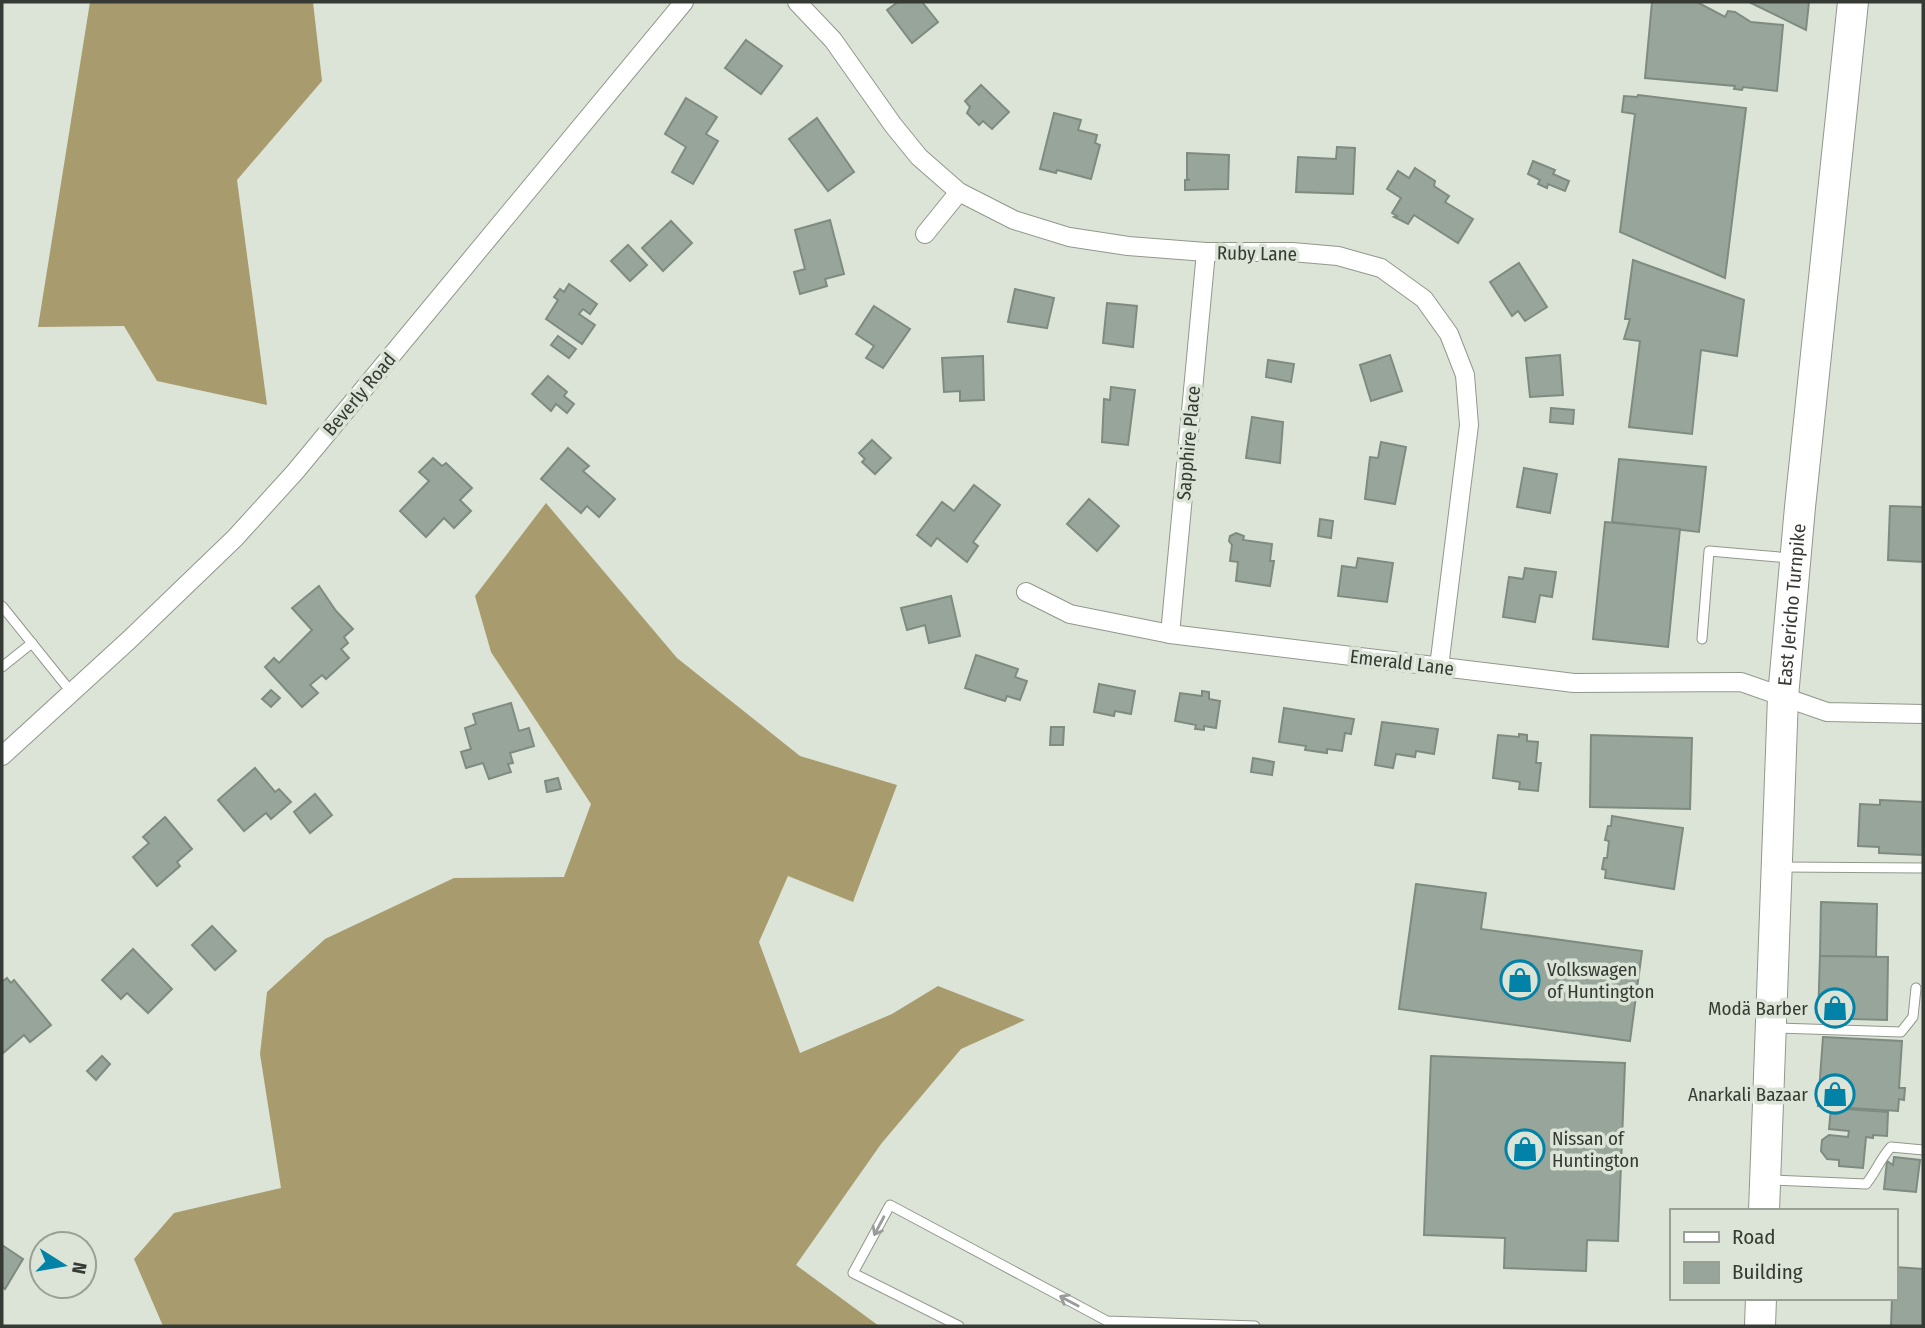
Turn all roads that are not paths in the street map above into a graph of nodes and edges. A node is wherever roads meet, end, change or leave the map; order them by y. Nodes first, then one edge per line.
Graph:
1 (684, 2) edge
2 (797, 2) edge
3 (1853, 2) edge
4 (959, 192) junction
5 (925, 234) dead end
6 (1206, 252) junction
7 (1795, 558) junction
8 (1026, 592) dead end
9 (2, 606) edge
10 (1170, 634) junction
11 (1702, 639) dead end
12 (32, 643) junction
13 (2, 667) edge
14 (1439, 667) junction
15 (72, 693) junction
16 (1783, 697) junction
17 (1923, 714) edge
18 (2, 756) edge
19 (1775, 867) junction
20 (1923, 868) edge
21 (1916, 988) dead end
22 (1770, 1028) junction
23 (1923, 1150) edge
24 (1765, 1180) junction
25 (1764, 1209) edge
26 (1761, 1300) edge
27 (959, 1326) edge
28 (1255, 1326) edge
29 (1760, 1326) edge

1 - 15 street, Beverly Road
2 - 4 street, Ruby Lane
3 - 7 main road, East Jericho Turnpike
4 - 5 street
4 - 6 street, Ruby Lane
6 - 10 street, Sapphire Place
6 - 14 street, Ruby Lane
7 - 11 lane
7 - 16 main road, East Jericho Turnpike
8 - 10 street, Emerald Lane
9 - 12 lane
10 - 14 street, Emerald Lane
12 - 13 lane
12 - 15 lane
14 - 16 street, Emerald Lane
15 - 18 street, Beverly Road
16 - 17 street, Emerald Lane
16 - 19 main road, East Jericho Turnpike
19 - 20 lane
19 - 22 main road, East Jericho Turnpike
21 - 22 lane
22 - 24 main road, East Jericho Turnpike
23 - 24 lane
24 - 25 main road, East Jericho Turnpike
26 - 29 main road
28 -> 27 lane

